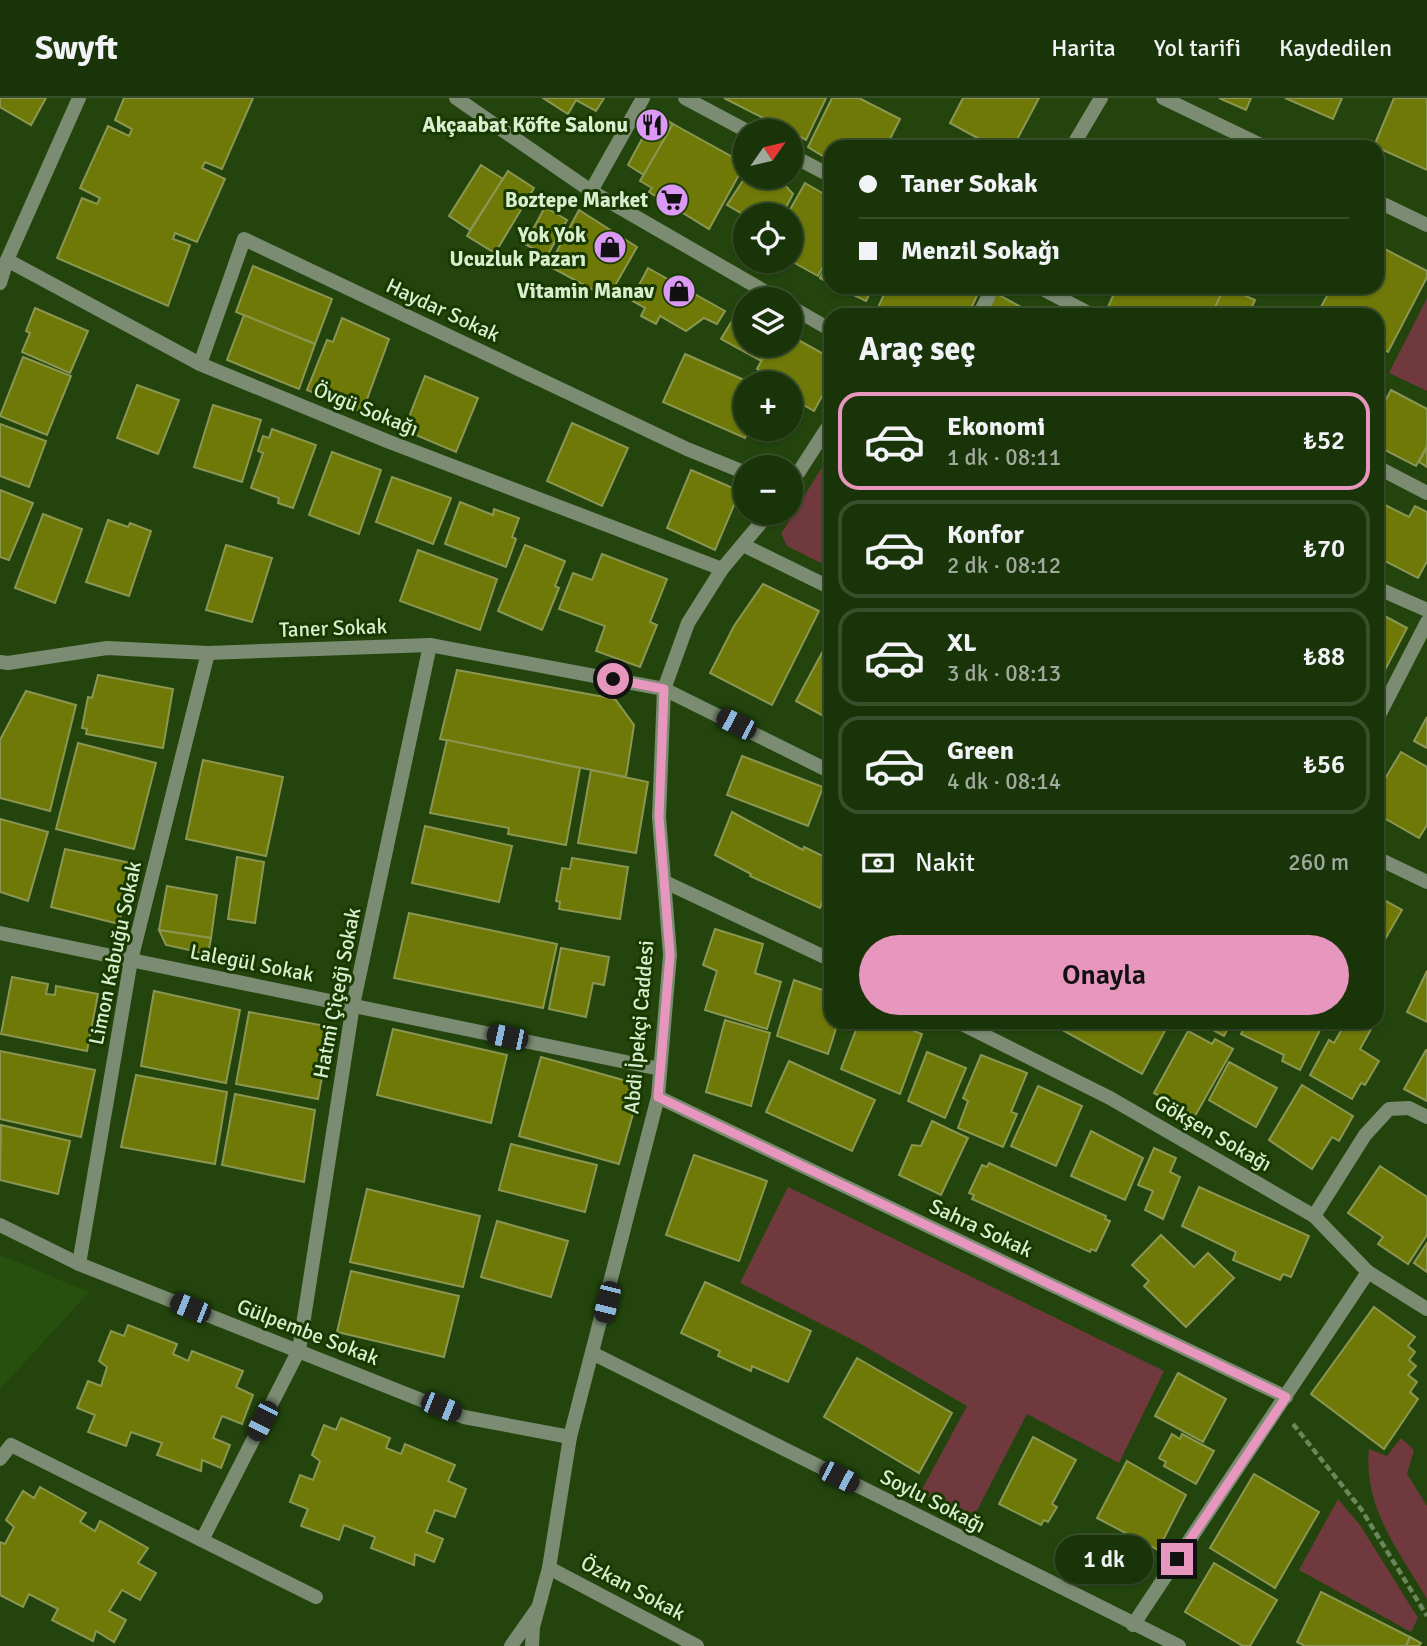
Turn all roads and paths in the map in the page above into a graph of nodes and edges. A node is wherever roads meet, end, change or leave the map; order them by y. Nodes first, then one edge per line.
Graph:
1 (79, 98) edge
2 (456, 98) edge
3 (643, 98) edge
4 (685, 98) edge
5 (1101, 98) edge
6 (1163, 98) edge
7 (733, 124) edge
8 (1076, 140) edge
9 (1250, 140) edge
10 (803, 161) edge
11 (824, 172) edge
12 (592, 191) junction
13 (1384, 204) edge
14 (1427, 225) edge
15 (7, 260) junction
16 (0, 283) edge
17 (757, 287) edge
18 (1052, 294) edge
19 (1079, 308) edge
20 (803, 314) edge
21 (824, 326) edge
22 (201, 364) junction
23 (824, 433) edge
24 (803, 465) edge
25 (733, 468) edge
26 (1384, 471) edge
27 (1427, 493) edge
28 (759, 525) edge
29 (743, 545) junction
30 (722, 569) junction
31 (824, 585) edge
32 (1384, 590) edge
33 (1427, 610) edge
34 (1427, 622) edge
35 (430, 645) junction
36 (208, 653) junction
37 (0, 662) edge
38 (664, 689) junction
39 (1384, 705) edge
40 (824, 769) edge
41 (1384, 862) edge
42 (664, 882) junction
43 (1427, 883) edge
44 (0, 933) edge
45 (824, 957) edge
46 (131, 960) junction
47 (353, 1005) junction
48 (972, 1029) edge
49 (660, 1069) junction
50 (658, 1097) junction
51 (1427, 1117) edge
52 (1314, 1216) junction
53 (0, 1225) edge
54 (79, 1265) junction
55 (1368, 1272) junction
56 (1427, 1309) edge
57 (299, 1350) junction
58 (594, 1354) junction
59 (1283, 1402) junction
60 (570, 1437) junction
61 (0, 1460) edge
62 (202, 1540) junction
63 (549, 1568) junction
64 (316, 1597) dead end
65 (539, 1605) junction
66 (1427, 1616) edge
67 (1133, 1625) junction
68 (511, 1646) edge
69 (532, 1646) edge
70 (697, 1646) edge
71 (1179, 1646) edge

1 - 15 street
2 - 12 street
3 - 12 street
4 - 7 street
5 - 8 street
6 - 9 street
10 - 11 street
12 - 17 street
13 - 14 street
15 - 16 street
15 - 22 street, Övgü Sokağı
18 - 19 street
20 - 21 street
22 - 25 street, Haydar Sokak
22 - 30 street, Övgü Sokağı
23 - 24 street
26 - 27 street
28 - 29 street, Abdi İpekçi Caddesi
29 - 30 street, Abdi İpekçi Caddesi
29 - 31 street
30 - 38 street, Abdi İpekçi Caddesi
32 - 33 street
34 - 39 street
35 - 36 street, Taner Sokak
35 - 38 street, Taner Sokak
35 - 47 street, Hatmi Çiçeği Sokak
36 - 37 street, Taner Sokak
36 - 46 street, Limon Kabuğu Sokak
38 - 40 street, Taner Sokak
38 - 42 street, Abdi İpekçi Caddesi
41 - 43 street
42 - 45 street
42 - 49 street, Abdi İpekçi Caddesi
44 - 46 street, Lalegül Sokak
46 - 47 street, Lalegül Sokak
46 - 54 street, Limon Kabuğu Sokak
47 - 49 street, Lalegül Sokak
47 - 57 street, Hatmi Çiçeği Sokak
48 - 52 street, Gökşen Sokağı
49 - 50 street, Abdi İpekçi Caddesi
50 - 58 street, Abdi İpekçi Caddesi
50 - 59 street, Sahra Sokak
51 - 52 street
52 - 55 street, Gökşen Sokağı
53 - 54 street, Gülpembe Sokak
54 - 57 street, Gülpembe Sokak
55 - 56 street, Gökşen Sokağı
55 - 59 street
57 - 60 street, Gülpembe Sokak
57 - 62 street, Hatmi Çiçeği Sokak
58 - 60 street, Abdi İpekçi Caddesi
58 - 67 street, Soylu Sokağı
59 - 66 path
59 - 67 street
60 - 63 street, Abdi İpekçi Caddesi
61 - 62 street
62 - 64 street
63 - 65 street, Abdi İpekçi Caddesi
63 - 70 street, Özkan Sokak
65 - 68 street
65 - 69 street, Abdi İpekçi Caddesi
67 - 71 street, Soylu Sokağı

